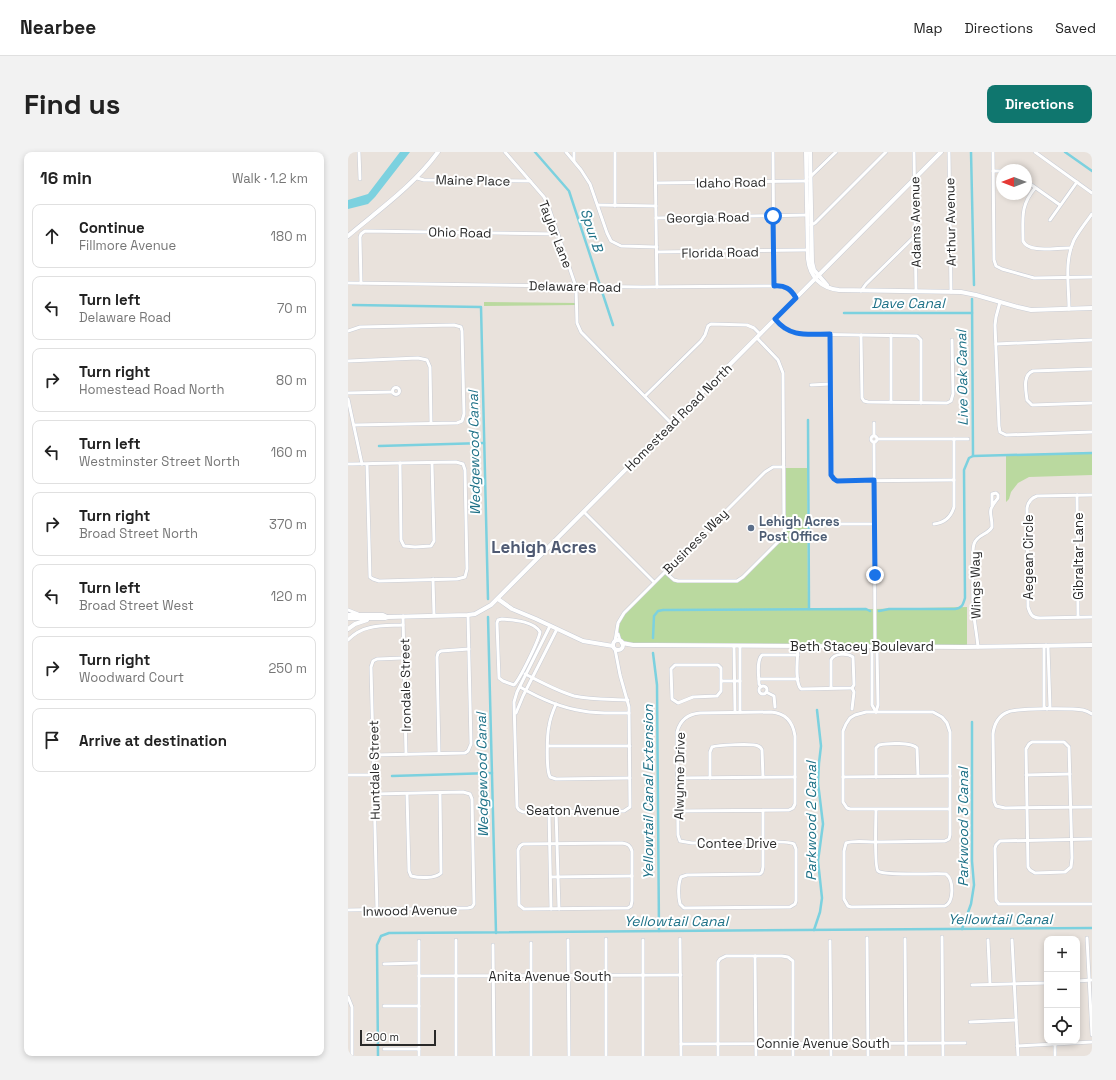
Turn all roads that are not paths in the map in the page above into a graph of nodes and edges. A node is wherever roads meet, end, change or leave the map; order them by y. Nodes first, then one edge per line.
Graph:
1 (359, 152) edge
2 (438, 152) edge
3 (505, 152) edge
4 (566, 152) edge
5 (574, 152) edge
6 (615, 152) edge
7 (655, 152) edge
8 (773, 152) edge
9 (806, 152) edge
10 (810, 152) edge
11 (836, 152) edge
12 (886, 152) edge
13 (914, 152) edge
14 (941, 152) edge
15 (949, 152) edge
16 (993, 152) edge
17 (1035, 152) edge
18 (574, 161) junction
19 (993, 171) joint
20 (810, 177) junction
21 (417, 178) junction
22 (915, 178) junction
23 (360, 179) dead end
24 (530, 181) junction
25 (773, 181) junction
26 (807, 181) junction
27 (1077, 182) junction
28 (656, 183) junction
29 (1032, 186) edge
30 (1035, 188) junction
31 (1092, 193) edge
32 (598, 205) junction
33 (615, 206) junction
34 (656, 206) junction
35 (1060, 206) junction
36 (1092, 214) edge
37 (773, 216) junction
38 (807, 216) junction
39 (656, 218) junction
40 (1050, 220) dead end
41 (811, 225) junction
42 (558, 234) junction
43 (916, 235) junction
44 (348, 236) edge
45 (656, 246) junction
46 (1071, 248) junction
47 (808, 250) junction
48 (774, 251) junction
49 (657, 252) junction
50 (1068, 277) junction
51 (1092, 277) edge
52 (817, 278) junction
53 (348, 283) edge
54 (361, 283) junction
55 (774, 286) junction
56 (576, 287) junction
57 (657, 287) junction
58 (861, 291) junction
59 (916, 292) junction
60 (951, 292) junction
61 (796, 298) junction
62 (1000, 302) junction
63 (1092, 308) edge
64 (1069, 309) junction
65 (775, 319) junction
66 (348, 331) edge
67 (760, 334) junction
68 (830, 334) junction
69 (861, 335) junction
70 (891, 335) junction
71 (756, 338) junction
72 (952, 340) dead end
73 (1092, 340) edge
74 (996, 344) junction
75 (348, 361) edge
76 (1092, 370) edge
77 (811, 384) dead end
78 (830, 384) junction
79 (348, 392) edge
80 (392, 392) dead end
81 (645, 396) junction
82 (348, 399) edge
83 (891, 402) junction
84 (921, 403) junction
85 (1092, 403) edge
86 (431, 423) junction
87 (874, 423) dead end
88 (672, 424) junction
89 (354, 425) junction
90 (1092, 432) edge
91 (874, 435) junction
92 (877, 439) junction
93 (954, 439) junction
94 (968, 439) dead end
95 (874, 442) junction
96 (400, 463) junction
97 (432, 463) junction
98 (348, 464) edge
99 (362, 464) junction
100 (367, 464) junction
101 (784, 467) junction
102 (874, 480) junction
103 (954, 480) junction
104 (1077, 495) junction
105 (1092, 495) edge
106 (992, 507) dead end
107 (584, 512) junction
108 (818, 524) dead end
109 (874, 524) junction
110 (934, 524) dead end
111 (665, 572) junction
112 (433, 579) junction
113 (654, 582) junction
114 (498, 599) junction
115 (348, 610) edge
116 (348, 615) edge
117 (360, 615) junction
118 (434, 615) junction
119 (468, 615) junction
120 (403, 616) junction
121 (387, 617) junction
122 (1078, 617) junction
123 (1092, 617) edge
124 (348, 618) edge
125 (376, 618) junction
126 (403, 625) junction
127 (550, 626) junction
128 (348, 629) edge
129 (557, 629) junction
130 (348, 640) edge
131 (538, 640) junction
132 (542, 642) junction
133 (1091, 644) edge
134 (618, 645) junction
135 (1046, 645) junction
136 (734, 646) junction
137 (740, 646) junction
138 (798, 646) junction
139 (875, 646) junction
140 (978, 647) junction
141 (469, 649) junction
142 (798, 655) junction
143 (404, 658) junction
144 (522, 672) junction
145 (526, 674) junction
146 (532, 677) junction
147 (759, 679) junction
148 (798, 679) junction
149 (735, 680) junction
150 (721, 681) junction
151 (740, 681) junction
152 (761, 686) junction
153 (520, 687) junction
154 (831, 688) junction
155 (852, 688) junction
156 (526, 690) junction
157 (766, 692) junction
158 (628, 700) junction
159 (556, 704) junction
160 (775, 707) dead end
161 (852, 709) dead end
162 (1047, 709) junction
163 (735, 712) junction
164 (740, 712) junction
165 (876, 712) junction
166 (629, 713) junction
167 (1092, 714) edge
168 (515, 715) junction
169 (548, 746) junction
170 (630, 746) junction
171 (439, 753) junction
172 (406, 754) junction
173 (374, 755) junction
174 (1070, 774) junction
175 (348, 775) edge
176 (374, 775) junction
177 (1026, 775) junction
178 (876, 776) junction
179 (918, 776) junction
180 (950, 776) junction
181 (763, 777) junction
182 (795, 777) junction
183 (843, 777) junction
184 (630, 778) junction
185 (678, 778) junction
186 (710, 778) junction
187 (440, 793) junction
188 (375, 794) junction
189 (407, 794) junction
190 (1071, 807) junction
191 (1092, 807) edge
192 (950, 808) junction
193 (1027, 808) junction
194 (876, 809) junction
195 (628, 810) joint
196 (763, 810) junction
197 (678, 811) junction
198 (549, 812) junction
199 (556, 812) junction
200 (1071, 839) junction
201 (1092, 839) edge
202 (1028, 840) junction
203 (680, 841) joint
204 (763, 842) junction
205 (876, 842) junction
206 (550, 844) junction
207 (557, 844) junction
208 (632, 876) junction
209 (551, 877) junction
210 (558, 877) junction
211 (1092, 904) edge
212 (551, 909) junction
213 (559, 909) junction
214 (348, 910) edge
215 (377, 910) junction
216 (942, 937) dead end
217 (868, 938) dead end
218 (1087, 938) dead end
219 (606, 939) dead end
220 (680, 939) dead end
221 (905, 939) dead end
222 (418, 940) dead end
223 (456, 940) dead end
224 (568, 940) dead end
225 (643, 940) dead end
226 (988, 940) dead end
227 (1012, 940) dead end
228 (830, 941) dead end
229 (531, 943) dead end
230 (493, 945) dead end
231 (755, 956) junction
232 (384, 964) dead end
233 (418, 964) junction
234 (681, 975) junction
235 (419, 976) junction
236 (456, 976) junction
237 (493, 976) junction
238 (531, 976) junction
239 (568, 976) junction
240 (606, 976) junction
241 (643, 976) junction
242 (1091, 980) edge
243 (1080, 981) edge
244 (1044, 982) edge
245 (1014, 983) junction
246 (990, 984) junction
247 (972, 985) dead end
248 (348, 998) edge
249 (384, 1006) dead end
250 (419, 1006) junction
251 (1016, 1020) junction
252 (970, 1022) dead end
253 (1092, 1035) edge
254 (1080, 1042) edge
255 (1092, 1042) edge
256 (793, 1043) junction
257 (830, 1043) junction
258 (868, 1043) junction
259 (906, 1043) junction
260 (943, 1043) junction
261 (965, 1043) dead end
262 (1044, 1043) edge
263 (681, 1044) junction
264 (718, 1044) junction
265 (756, 1044) junction
266 (1055, 1044) edge
267 (1017, 1046) junction
268 (384, 1049) dead end
269 (419, 1049) junction
270 (352, 1056) edge
271 (419, 1056) edge
272 (456, 1056) edge
273 (494, 1056) edge
274 (531, 1056) edge
275 (569, 1056) edge
276 (606, 1056) edge
277 (643, 1056) edge
278 (681, 1056) edge
279 (718, 1056) edge
280 (756, 1056) edge
281 (793, 1056) edge
282 (831, 1056) edge
283 (868, 1056) edge
284 (906, 1056) edge
285 (943, 1056) edge
286 (1018, 1056) edge
287 (1055, 1056) edge

1 - 23 street
2 - 21 main road
3 - 24 street, Taylor Lane
4 - 18 street
5 - 18 street
6 - 33 street
7 - 28 street
8 - 25 street
9 - 26 main road
10 - 20 main road
11 - 20 street
12 - 41 street
13 - 22 street, Adams Avenue
14 - 22 main road, Homestead Road North
15 - 60 street, Arthur Avenue
16 - 19 street
17 - 27 street
18 - 32 street
19 - 50 street
20 - 41 main road
21 - 24 street, Maine Place
21 - 44 main road
22 - 43 street, Adams Avenue
22 - 52 main road, Homestead Road North
24 - 42 street, Taylor Lane
25 - 26 street, Idaho Road
25 - 28 street, Idaho Road
25 - 37 street
26 - 38 main road
27 - 31 street
27 - 35 street
28 - 34 street
29 - 30 street
30 - 35 street
30 - 46 street
32 - 33 street
32 - 45 street
33 - 34 street
34 - 39 street
35 - 40 street
36 - 46 street
37 - 38 street, Georgia Road
37 - 39 street, Georgia Road
37 - 48 street
38 - 47 main road
39 - 45 street
41 - 52 main road
42 - 54 street, Ohio Road
42 - 56 street, Taylor Lane
43 - 58 street
43 - 59 street, Adams Avenue
45 - 49 street
46 - 50 street
47 - 48 street, Florida Road
47 - 52 main road
48 - 49 street, Florida Road
48 - 55 street
49 - 57 street
50 - 51 street
50 - 64 street
52 - 58 main road
52 - 61 main road, Homestead Road North
53 - 54 street, Delaware Road
54 - 56 street, Delaware Road
55 - 57 street, Delaware Road
55 - 61 street, Delaware Road
56 - 57 street, Delaware Road
56 - 81 street, Taylor Lane
58 - 59 main road
59 - 60 main road
60 - 62 main road
61 - 65 main road, Homestead Road North
62 - 64 main road
62 - 74 street
63 - 64 main road
65 - 67 main road, Homestead Road North
65 - 68 street
66 - 86 street
67 - 71 main road, Homestead Road North
67 - 81 street
68 - 69 street
68 - 78 street
69 - 70 street
69 - 83 street
70 - 83 street
70 - 84 street
71 - 88 main road, Homestead Road North
71 - 101 street
72 - 84 street
73 - 74 street
74 - 90 street
75 - 86 street
76 - 85 street
77 - 78 street
78 - 102 street
79 - 80 street
81 - 88 street, Taylor Lane
82 - 89 street
83 - 84 street
86 - 89 street
87 - 91 street
88 - 107 main road, Homestead Road North
89 - 99 street
91 - 92 street
91 - 95 street
92 - 93 street
92 - 95 street
93 - 94 street
93 - 103 street
95 - 102 street
96 - 97 street
96 - 97 street
96 - 100 street
97 - 112 street
98 - 99 street
99 - 100 street
100 - 112 street
101 - 111 street, Business Way
101 - 111 street
102 - 103 street
102 - 109 street
103 - 110 street
104 - 105 street, Aegean Circle
104 - 122 street, Gibraltar Lane
104 - 122 street, Aegean Circle
106 - 140 street, Wings Way
107 - 113 street
107 - 114 main road, Homestead Road North
108 - 109 street
109 - 139 street
111 - 113 street, Business Way
112 - 118 street
113 - 134 street, Business Way
114 - 119 main road, Homestead Road North
114 - 127 main road, Beth Stacey Boulevard
115 - 117 street
116 - 117 main road, Homestead Road North
117 - 121 main road, Homestead Road North
118 - 119 main road, Homestead Road North
118 - 120 main road, Homestead Road North
119 - 141 street
120 - 121 main road, Homestead Road North
120 - 126 street, Irondale Street
121 - 125 main road, Homestead Road North
122 - 123 street, Aegean Circle
124 - 125 main road, Homestead Road North
125 - 128 main road
126 - 130 street
126 - 143 street, Irondale Street
127 - 129 main road, Beth Stacey Boulevard
127 - 132 street
129 - 134 main road, Beth Stacey Boulevard
129 - 146 street
131 - 132 street
131 - 144 street
131 - 144 street
132 - 145 street
133 - 135 main road, Beth Stacey Boulevard
134 - 136 main road, Beth Stacey Boulevard
134 - 158 street, Business Way
135 - 140 main road, Beth Stacey Boulevard
135 - 162 street
136 - 137 main road, Beth Stacey Boulevard
136 - 149 street
137 - 138 main road, Beth Stacey Boulevard
137 - 151 street
138 - 139 main road, Beth Stacey Boulevard
138 - 142 street
139 - 140 main road, Beth Stacey Boulevard
139 - 165 street
139 - 165 street
141 - 171 street
141 - 171 street
142 - 147 street
142 - 148 street
143 - 172 street, Irondale Street
143 - 173 street, Huntdale Street
144 - 145 street
145 - 146 street
145 - 153 street
146 - 156 street
146 - 158 street
147 - 148 street
147 - 152 street
148 - 154 street
149 - 150 street
149 - 151 street
149 - 163 street
150 - 150 street
151 - 164 street
152 - 157 street
152 - 157 street
153 - 156 street
153 - 168 street
154 - 155 street
154 - 155 street
155 - 161 street
156 - 159 street
156 - 168 street
157 - 160 street
158 - 166 street, Business Way
159 - 166 street
159 - 169 street
162 - 167 street
162 - 193 street
163 - 164 street, Alwynne Drive
163 - 185 street, Alwynne Drive
164 - 182 street, Alwynne Drive
165 - 180 street
165 - 183 street
166 - 170 street, Business Way
168 - 198 street, Seaton Avenue
169 - 170 street
169 - 184 street
170 - 184 street, Business Way
171 - 172 street
172 - 173 street
173 - 176 street, Huntdale Street
174 - 177 street
174 - 177 street
174 - 190 street
175 - 176 street
176 - 188 street, Huntdale Street
177 - 193 street
178 - 179 street
178 - 179 street
178 - 183 street
179 - 180 street
180 - 192 street
181 - 182 street
181 - 186 street
181 - 186 street
182 - 196 street, Alwynne Drive
183 - 194 street
184 - 195 street, Business Way
185 - 186 street
185 - 197 street, Alwynne Drive
187 - 189 street
187 - 189 street
187 - 215 street, Inwood Avenue
188 - 189 street
188 - 215 street, Huntdale Street
190 - 191 street
190 - 193 street
190 - 200 street
192 - 194 street
192 - 205 street
193 - 202 street
194 - 205 street
195 - 199 street, Seaton Avenue
196 - 197 street
196 - 204 street
197 - 203 street, Alwynne Drive
198 - 199 street, Seaton Avenue
198 - 206 street
199 - 207 street
200 - 201 street
200 - 202 street
200 - 202 street
202 - 211 street
203 - 204 street, Contee Drive
204 - 204 street, Contee Drive
205 - 205 street
206 - 207 street
206 - 209 street
206 - 212 street
207 - 208 street
207 - 210 street
208 - 210 street
208 - 213 street
209 - 210 street
209 - 212 street
210 - 213 street
212 - 213 street
214 - 215 street, Inwood Avenue
216 - 260 street
217 - 258 street
218 - 242 street
219 - 240 street
220 - 234 street
221 - 259 street
222 - 233 street
223 - 236 street
224 - 239 street
225 - 241 street
226 - 246 street
227 - 245 street
228 - 257 street
229 - 238 street
230 - 237 street
231 - 256 street
231 - 264 street
231 - 265 street
232 - 233 street
233 - 235 street
234 - 241 street, Anita Avenue South
234 - 263 street
235 - 236 street, Anita Avenue South
235 - 250 street
236 - 237 street, Anita Avenue South
236 - 272 street
237 - 238 street, Anita Avenue South
237 - 273 street
238 - 239 street, Anita Avenue South
238 - 274 street
239 - 240 street, Anita Avenue South
239 - 275 street
240 - 241 street, Anita Avenue South
240 - 276 street
241 - 277 street
242 - 243 street
242 - 253 street
244 - 245 street
245 - 246 street
245 - 251 street
246 - 247 street
248 - 270 street
249 - 250 street
250 - 269 street
251 - 252 street
251 - 267 street
254 - 255 street
256 - 257 street, Connie Avenue South
256 - 265 street, Connie Avenue South
256 - 281 street
257 - 258 street, Connie Avenue South
257 - 282 street
258 - 259 street, Connie Avenue South
258 - 283 street
259 - 260 street, Connie Avenue South
259 - 284 street
260 - 261 street, Connie Avenue South
260 - 285 street
262 - 267 street
263 - 264 street, Connie Avenue South
263 - 278 street
264 - 265 street, Connie Avenue South
264 - 279 street
265 - 280 street
266 - 287 street
267 - 286 street
268 - 269 street
269 - 271 street

